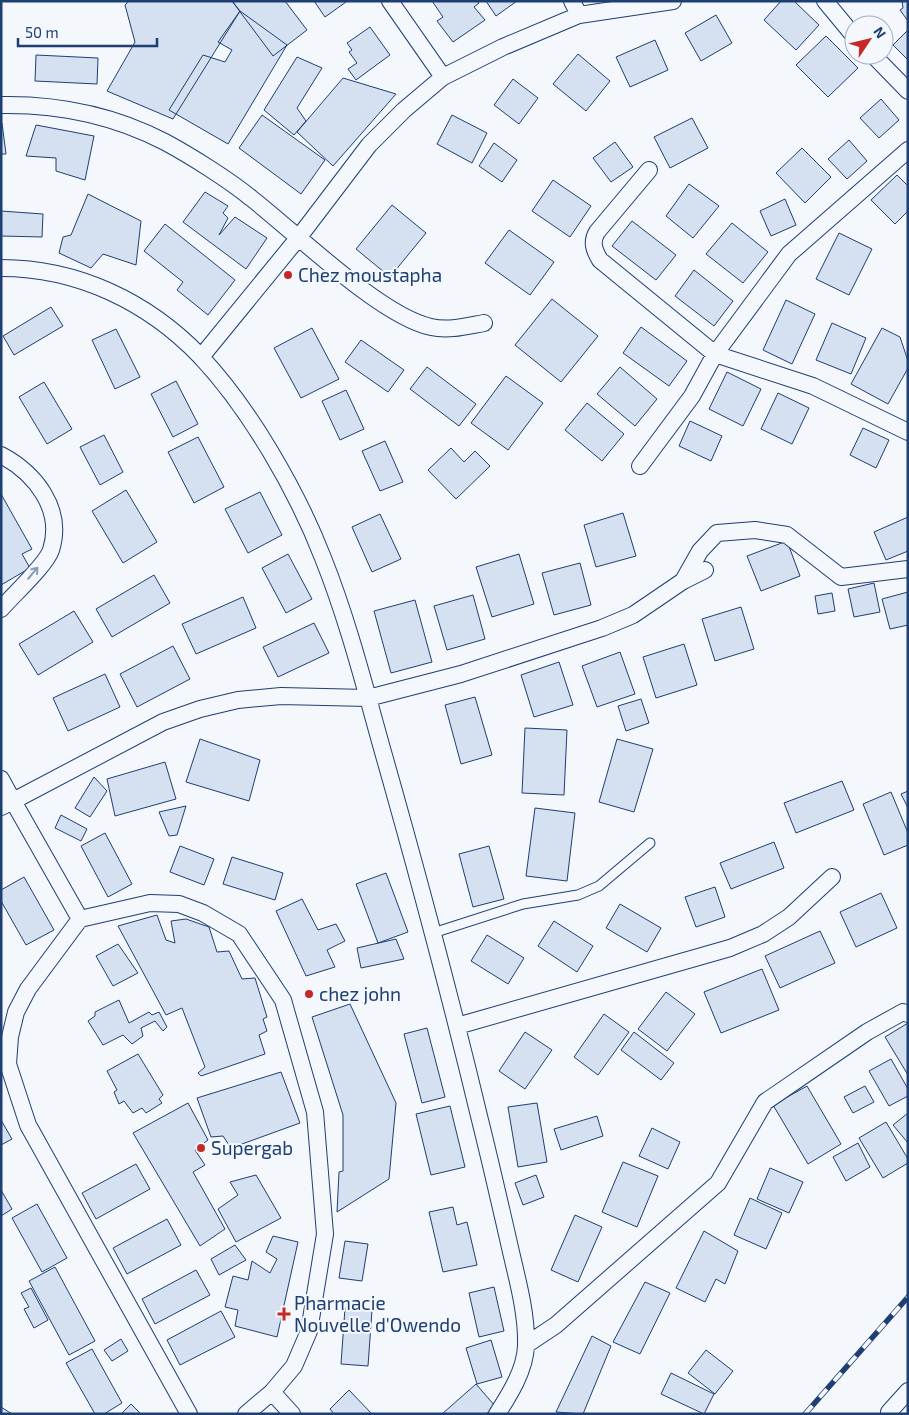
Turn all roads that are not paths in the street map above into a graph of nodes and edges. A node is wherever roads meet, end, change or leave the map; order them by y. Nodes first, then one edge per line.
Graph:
1 (390, 1) edge
2 (673, 1) edge
3 (825, 1) edge
4 (576, 8) edge
5 (844, 24) edge
6 (883, 65) edge
7 (443, 77) junction
8 (908, 91) edge
9 (1, 105) edge
10 (908, 150) edge
11 (649, 170) dead end
12 (299, 237) junction
13 (1, 268) edge
14 (484, 322) dead end
15 (715, 354) junction
16 (201, 357) junction
17 (908, 432) edge
18 (1, 455) edge
19 (640, 466) dead end
20 (908, 569) edge
21 (705, 570) dead end
22 (683, 581) junction
23 (1, 609) edge
24 (368, 698) junction
25 (1, 780) edge
26 (7, 804) edge
27 (650, 844) dead end
28 (832, 877) dead end
29 (80, 919) junction
30 (432, 933) junction
31 (908, 1014) edge
32 (457, 1026) junction
33 (526, 1345) junction
34 (908, 1391) edge
35 (272, 1392) junction
36 (889, 1412) dead end
37 (247, 1413) edge
38 (189, 1414) edge
39 (292, 1414) edge
40 (497, 1414) edge

1 - 7 street
2 - 4 street
3 - 5 street
4 - 7 street
6 - 8 street
7 - 12 street
9 - 12 street
10 - 15 street
11 - 15 street
12 - 14 street
12 - 16 street
13 - 16 street
15 - 17 street
15 - 19 street
16 - 24 street
23 -> 18 street
20 - 22 street
21 - 22 street
22 - 24 street
24 - 26 street
24 - 30 street
25 - 26 street
26 - 29 street
27 - 30 lane
28 - 32 street
29 - 35 street
29 - 38 street
30 - 32 street
31 - 33 street
32 - 33 street
33 - 40 street
34 - 36 street
35 - 37 street
35 - 39 street

